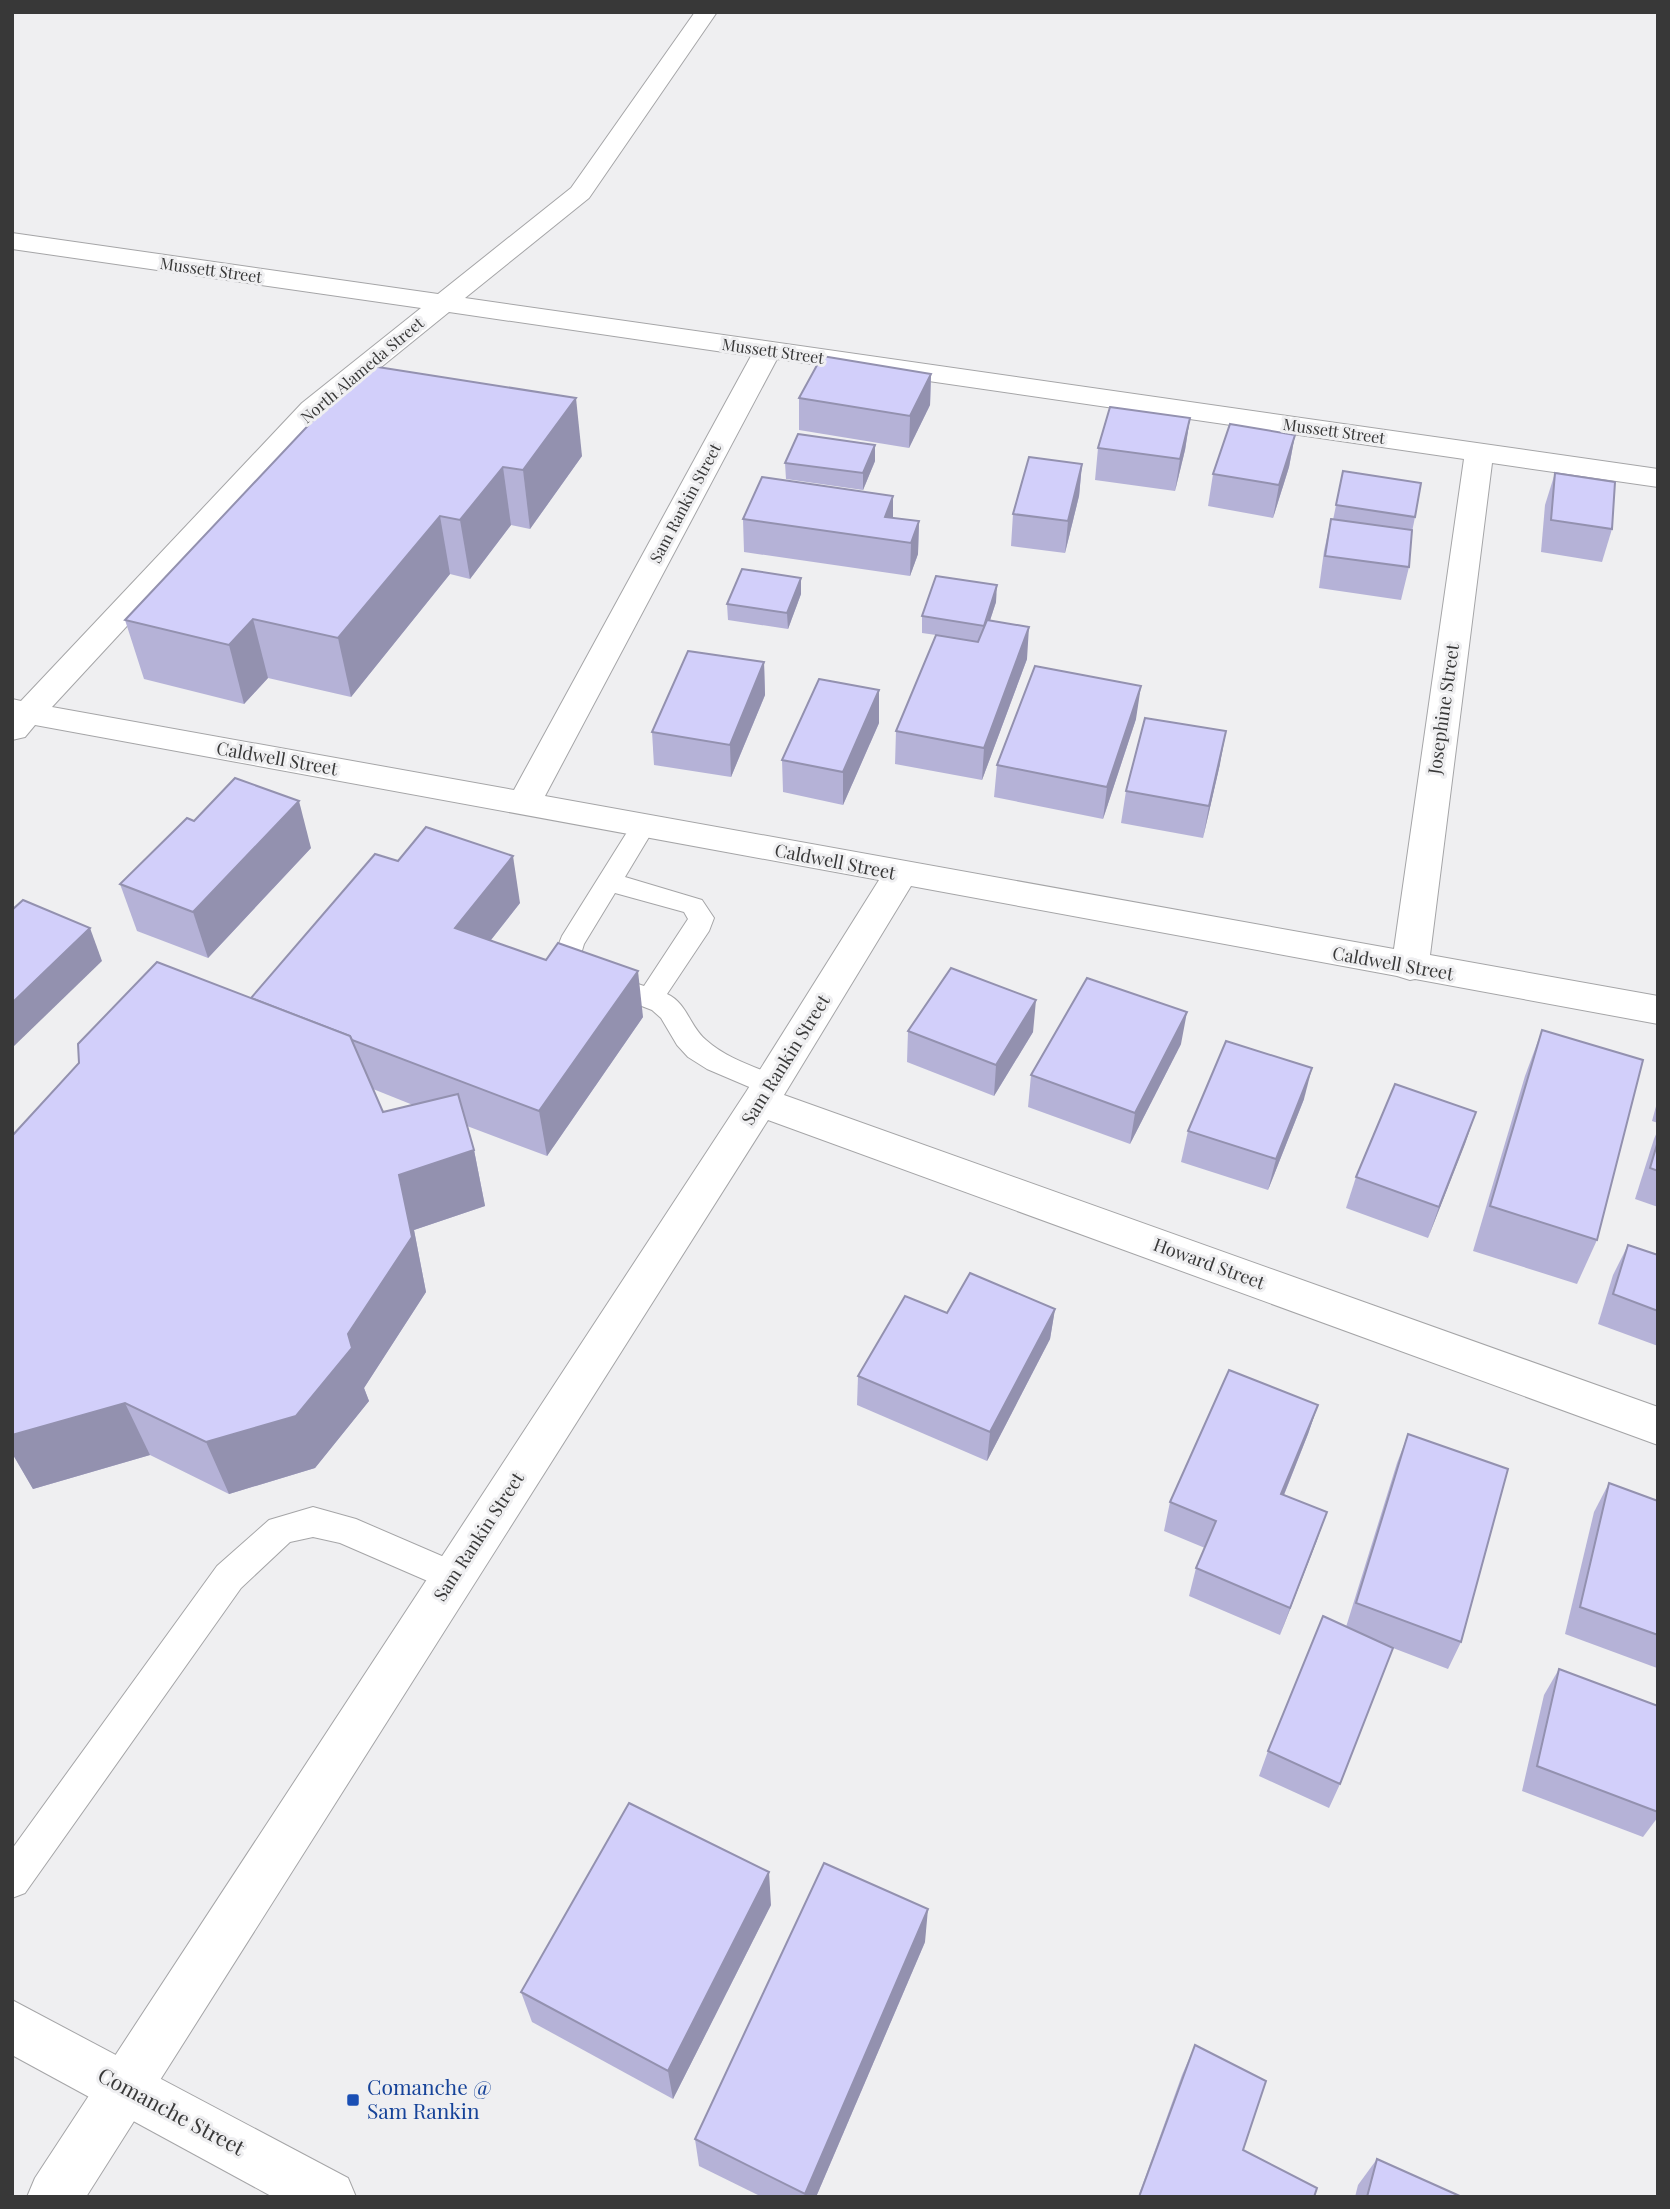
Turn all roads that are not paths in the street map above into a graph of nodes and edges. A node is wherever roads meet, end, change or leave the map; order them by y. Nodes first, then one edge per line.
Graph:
1 (706, 12) edge
2 (12, 241) edge
3 (442, 303) junction
4 (768, 350) junction
5 (1479, 451) junction
6 (1658, 478) edge
7 (17, 718) edge
8 (523, 804) junction
9 (643, 827) junction
10 (901, 874) junction
11 (610, 882) junction
12 (1410, 967) junction
13 (649, 999) junction
14 (1658, 1010) edge
15 (765, 1094) junction
16 (1658, 1426) edge
17 (453, 1577) junction
18 (12, 1880) edge
19 (12, 2026) edge
20 (125, 2087) junction
21 (54, 2197) edge
22 (329, 2197) edge

1 - 3 street, North Alameda Street
2 - 3 street, Mussett Street
3 - 4 street, Mussett Street
3 - 7 street, North Alameda Street
4 - 5 street, Mussett Street
4 - 8 street, Sam Rankin Street
5 - 6 street, Mussett Street
5 - 12 street, Josephine Street
7 - 8 street, Caldwell Street
8 - 9 street, Caldwell Street
9 - 10 street, Caldwell Street
9 - 11 lane
10 - 12 street, Caldwell Street
10 - 15 street, Sam Rankin Street
11 - 13 lane
11 - 13 lane
12 - 14 street, Caldwell Street
13 - 15 lane
15 - 16 street, Howard Street
15 - 17 street, Sam Rankin Street
17 - 18 lane
17 - 20 street, Sam Rankin Street
19 - 20 street, Comanche Street
20 - 21 street, Sam Rankin Street
20 - 22 street, Comanche Street

